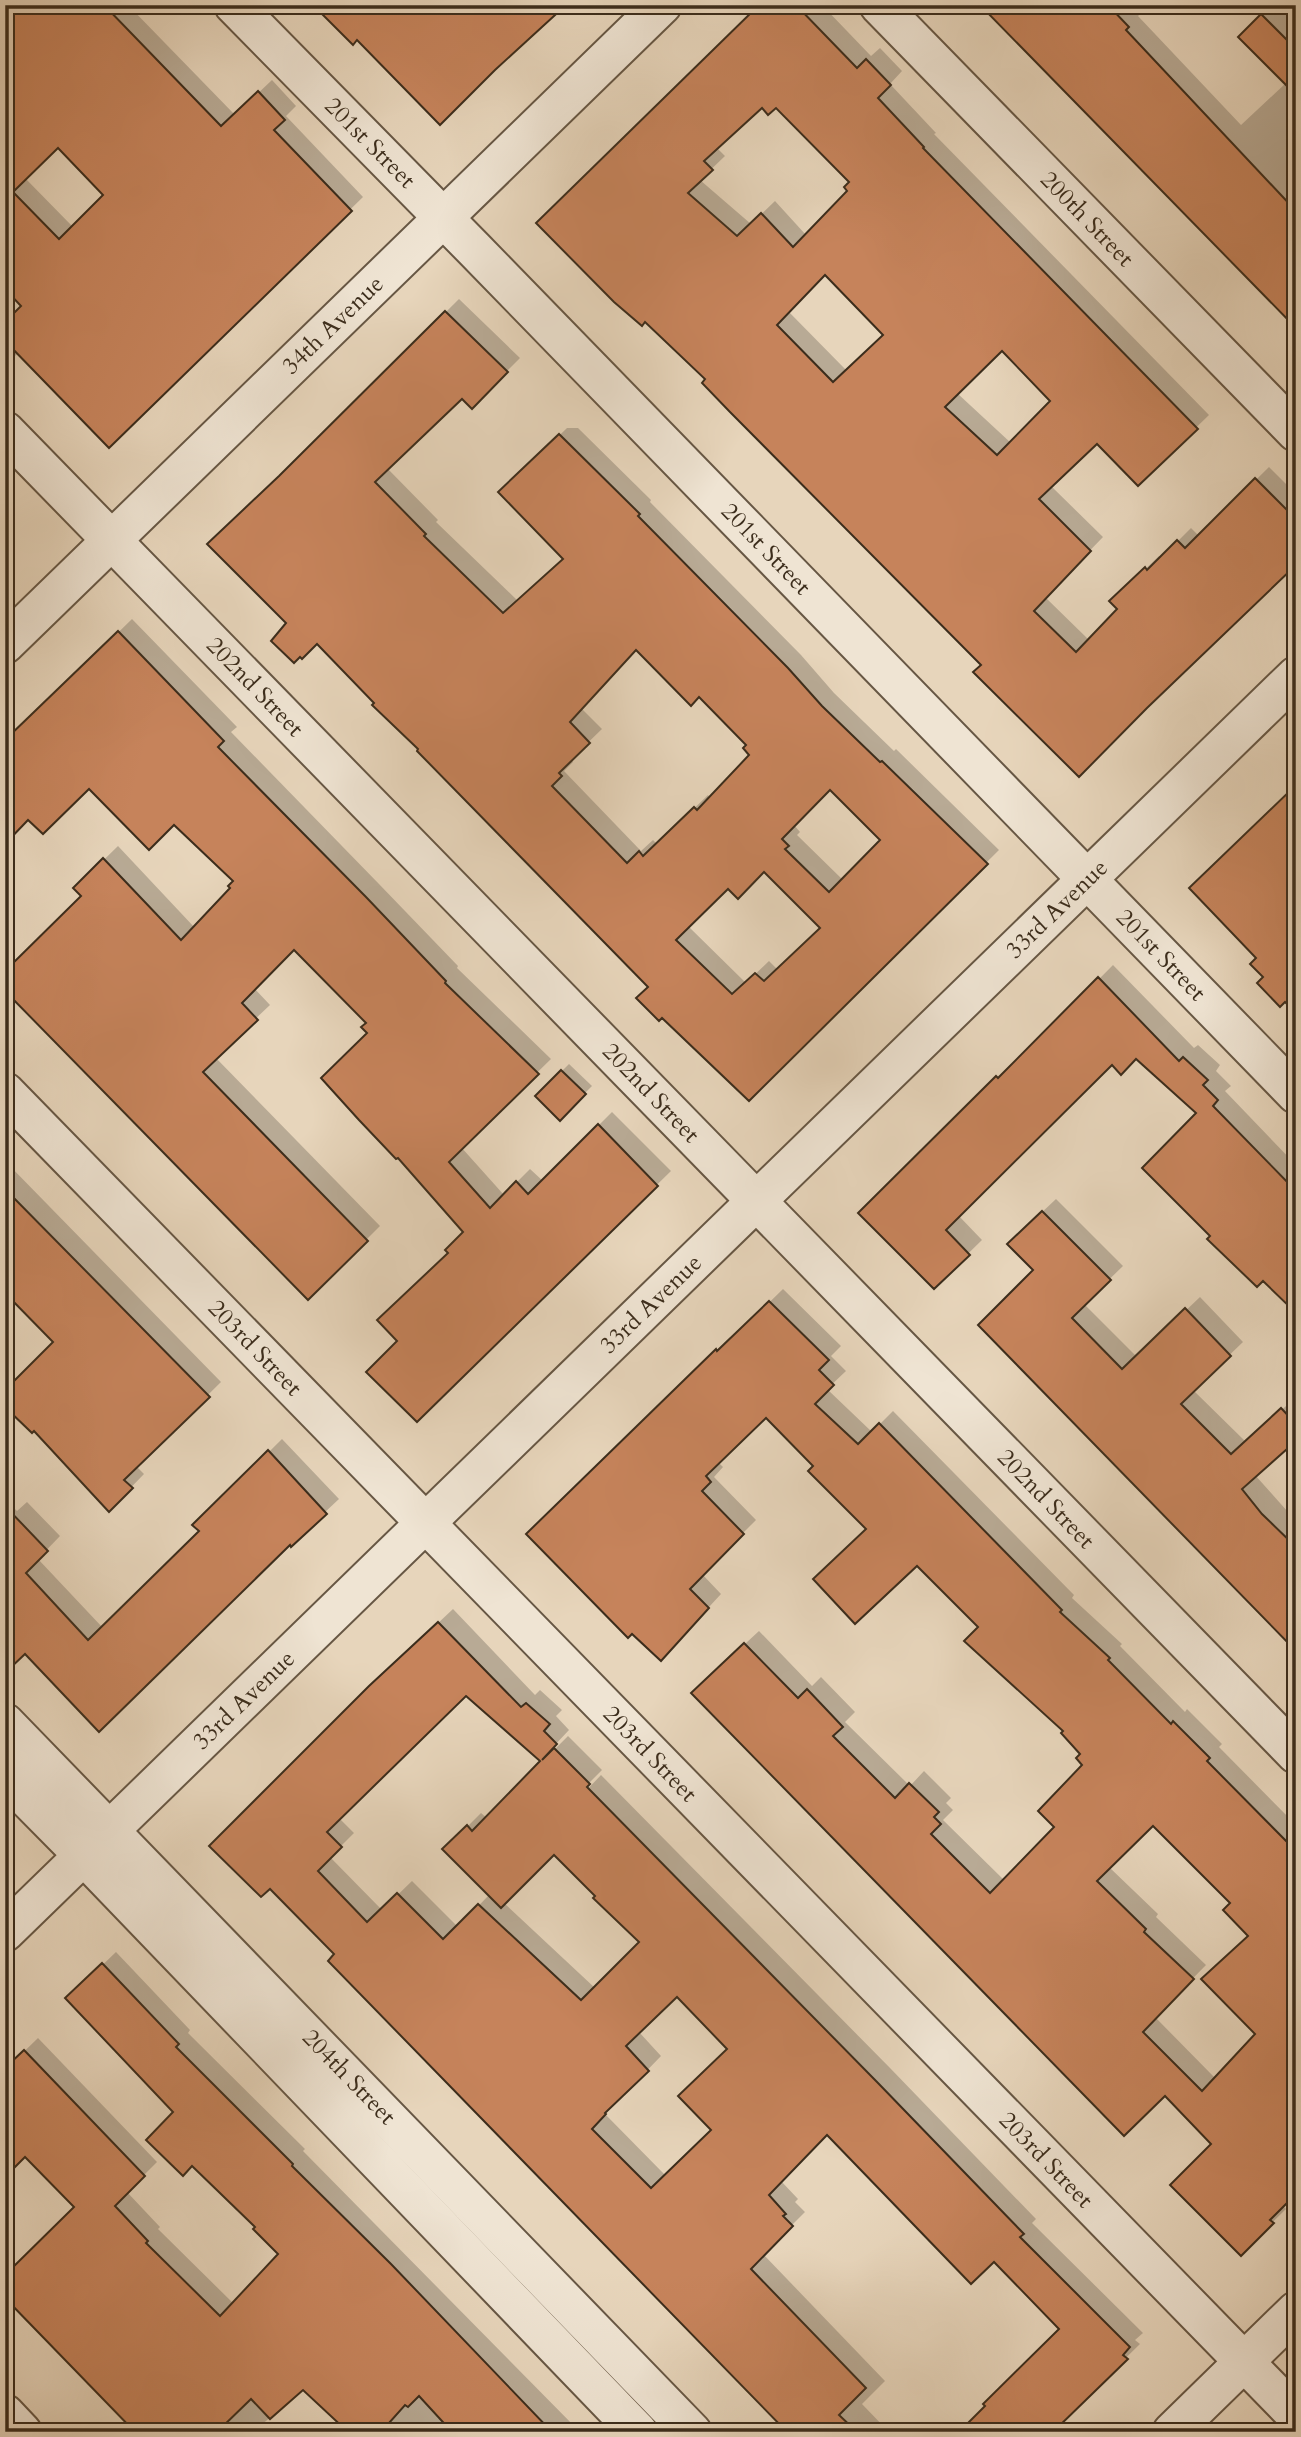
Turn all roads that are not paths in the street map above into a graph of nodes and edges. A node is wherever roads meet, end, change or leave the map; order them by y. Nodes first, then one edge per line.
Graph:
1 (234, 5) edge
2 (662, 5) edge
3 (879, 5) edge
4 (443, 218) junction
5 (5, 431) edge
6 (1296, 432) edge
7 (112, 540) junction
8 (5, 644) edge
9 (1296, 676) edge
10 (1087, 880) junction
11 (5, 1092) edge
12 (1296, 1094) edge
13 (756, 1201) junction
14 (426, 1523) junction
15 (5, 1723) edge
16 (1296, 1754) edge
17 (5, 1776) edge
18 (97, 1843) junction
19 (5, 1933) edge
20 (1296, 2311) edge
21 (1243, 2362) junction
22 (5, 2414) edge
23 (1296, 2415) edge
24 (22, 2432) edge
25 (638, 2432) edge
26 (692, 2432) edge
27 (1172, 2432) edge

1 - 4 street, 201st Street
2 - 4 street, 34th Avenue
3 - 6 street, 200th Street
4 - 7 street, 34th Avenue
4 - 10 street, 201st Street
5 - 7 street, 202nd Street
7 - 8 street, 34th Avenue
7 - 13 street, 202nd Street
9 - 10 street, 33rd Avenue
10 - 12 street, 201st Street
10 - 13 street, 33rd Avenue
11 - 14 street, 203rd Street
13 - 14 street, 33rd Avenue
13 - 16 street, 202nd Street
14 - 18 street, 33rd Avenue
14 - 21 street, 203rd Street
15 - 18 street, 204th Street
17 - 18 street, 204th Street
18 - 19 street, 33rd Avenue
18 - 25 street, 204th Street
18 - 26 street, 204th Street
20 - 21 street
21 - 23 street, 203rd Street
21 - 27 street
22 - 24 street

